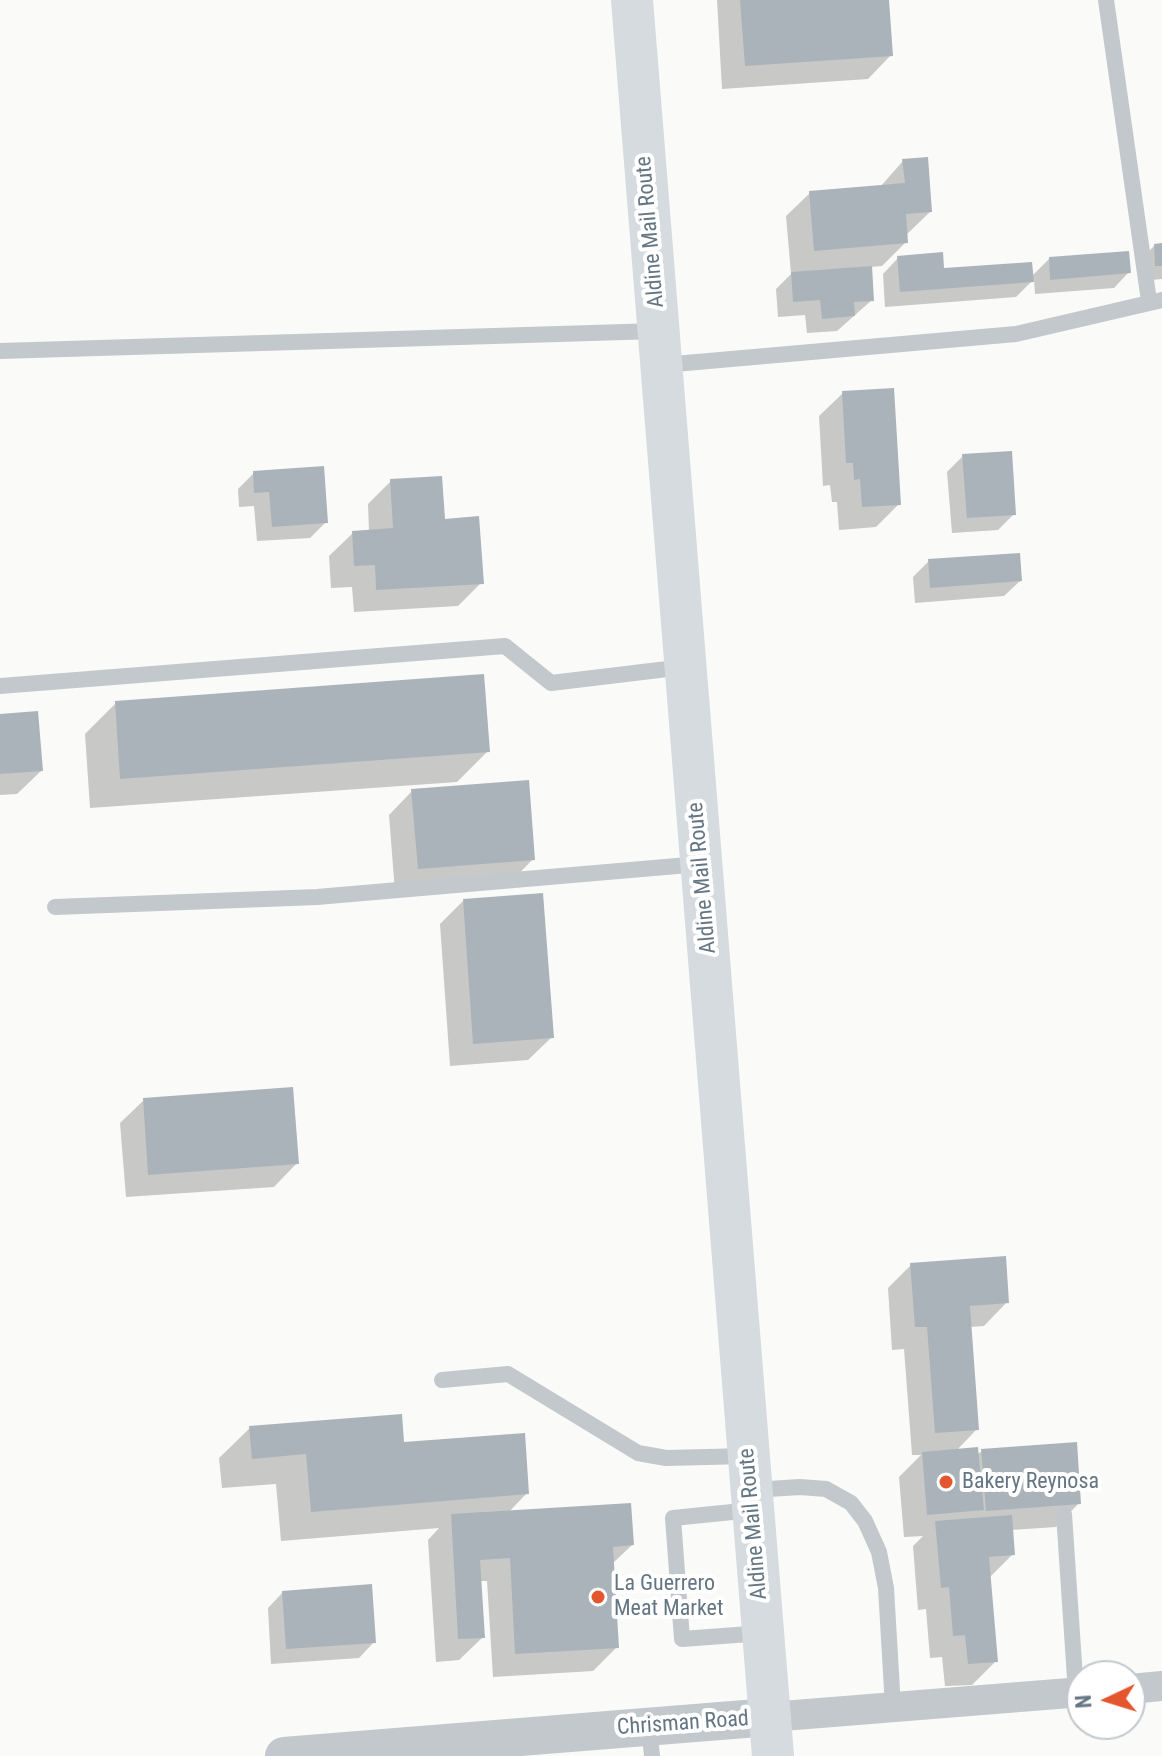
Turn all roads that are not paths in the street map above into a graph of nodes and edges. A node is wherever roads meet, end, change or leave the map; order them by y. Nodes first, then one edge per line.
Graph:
1 (632, 0) edge
2 (1106, 0) edge
3 (1156, 300) edge
4 (660, 348) junction
5 (0, 351) edge
6 (686, 666) junction
7 (0, 686) edge
8 (702, 863) junction
9 (55, 907) dead end
10 (442, 1380) dead end
11 (751, 1485) junction
12 (1064, 1514) dead end
13 (763, 1633) junction
14 (1076, 1660) edge
15 (1066, 1694) edge
16 (893, 1707) junction
17 (772, 1737) edge
18 (651, 1741) edge
19 (284, 1756) edge

1 - 4 main road, Aldine Mail Route
2 - 3 lane
3 - 4 lane
4 - 5 lane
4 - 6 main road, Aldine Mail Route
6 - 7 lane
6 - 8 main road, Aldine Mail Route
8 - 9 lane
8 - 11 main road, Aldine Mail Route
10 - 11 lane
11 - 13 main road, Aldine Mail Route
11 - 13 lane
11 - 16 lane
12 - 14 lane
13 - 17 main road, Aldine Mail Route
15 - 16 street, Chrisman Road
16 - 17 street, Chrisman Road
17 - 18 street, Chrisman Road
18 - 19 street, Chrisman Road

